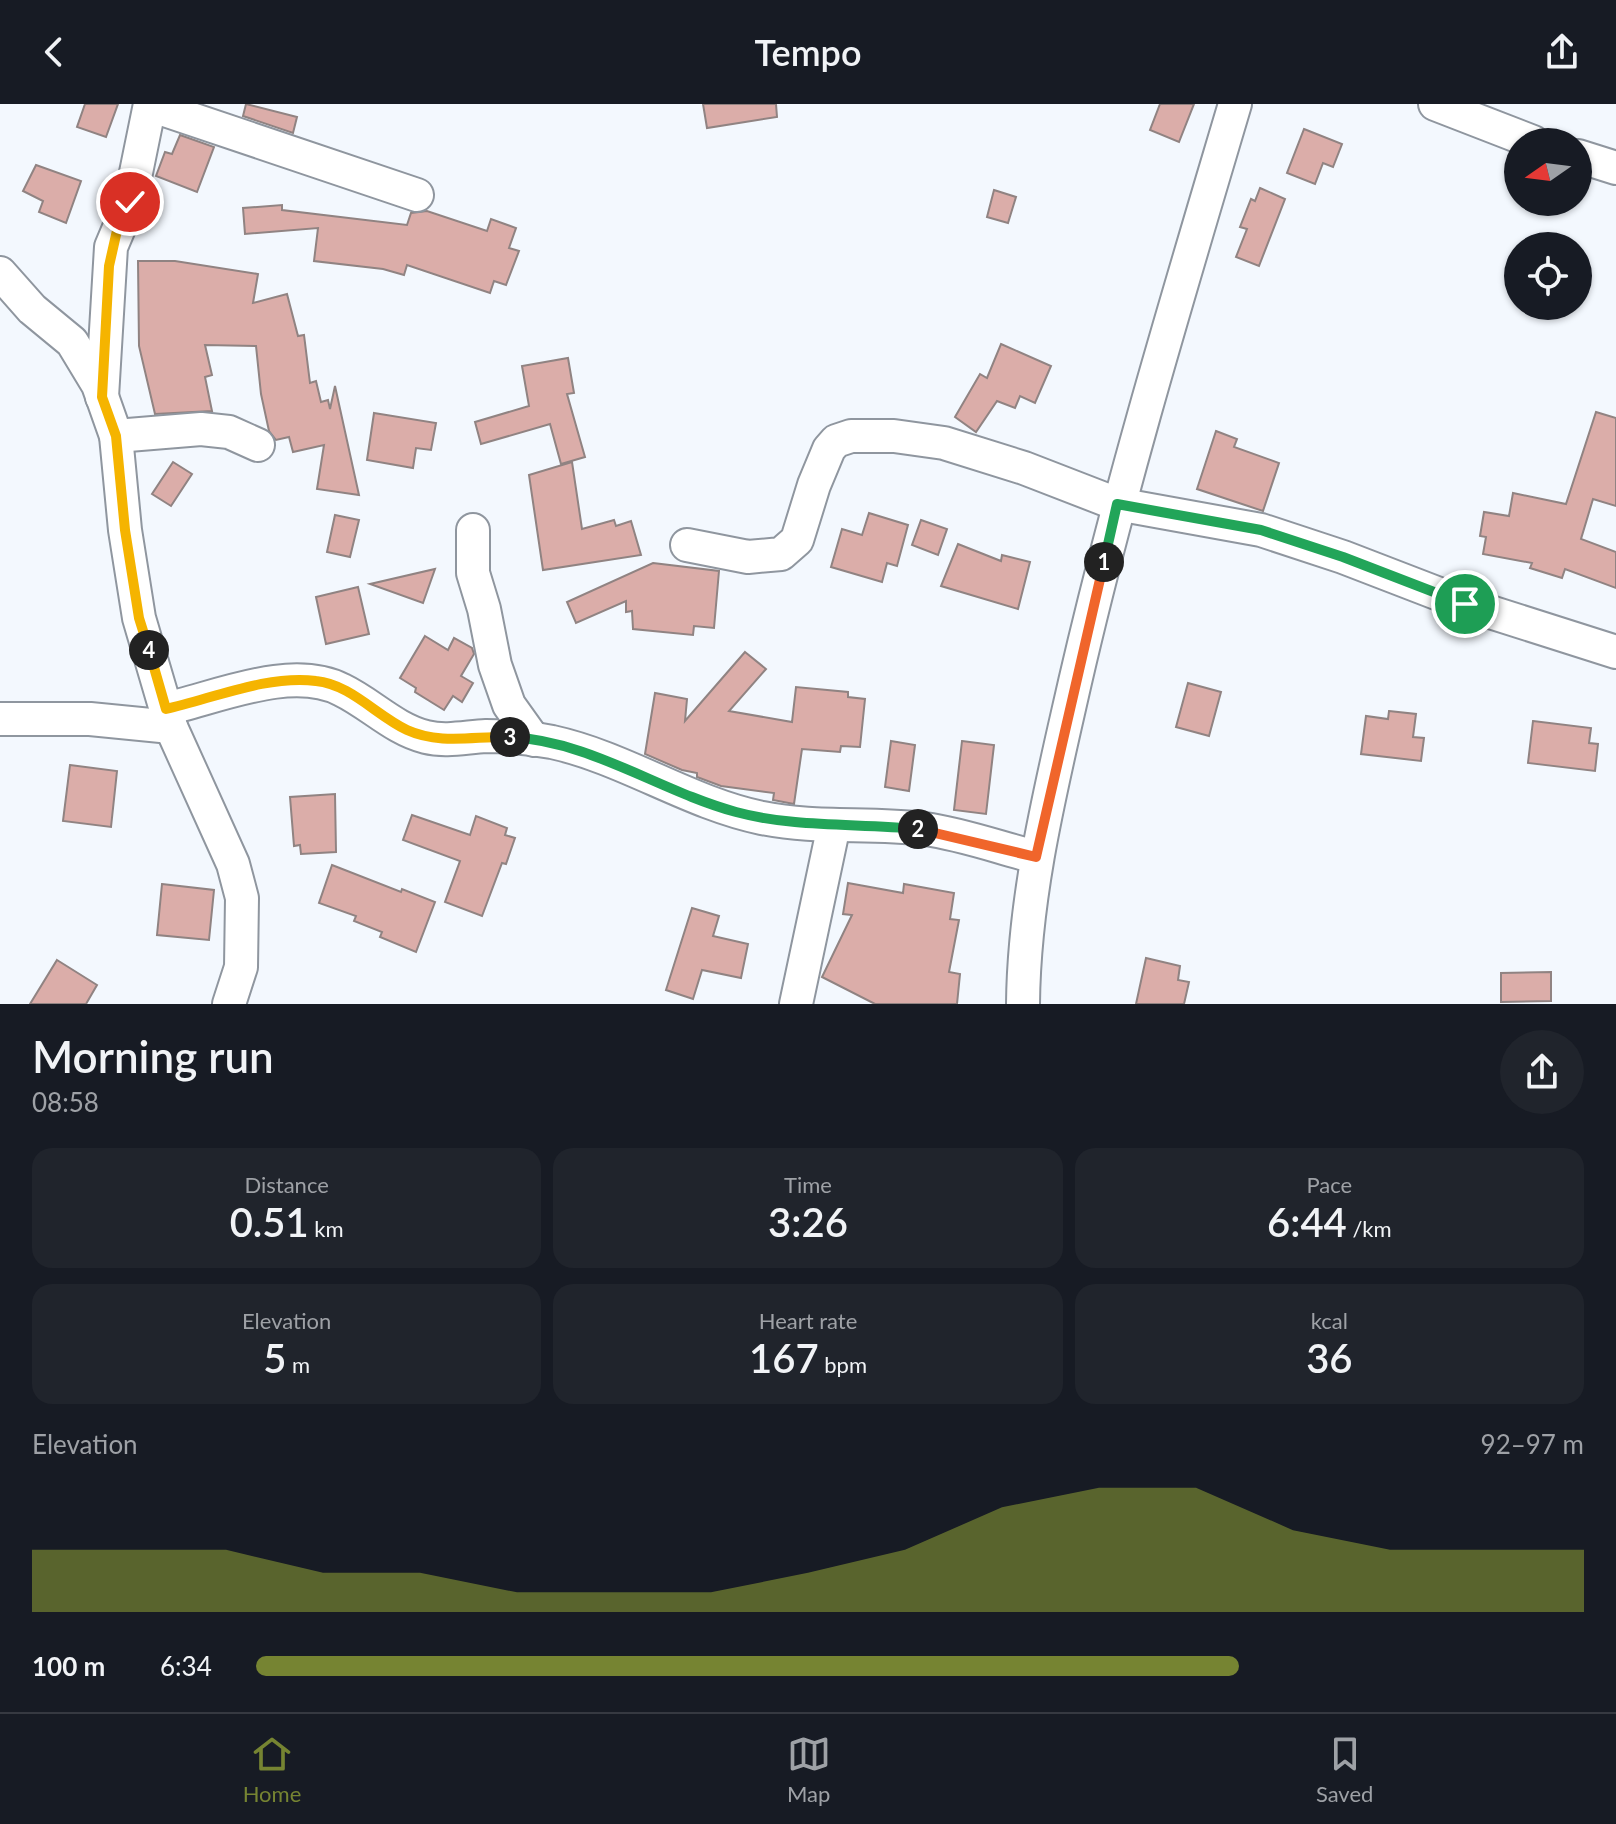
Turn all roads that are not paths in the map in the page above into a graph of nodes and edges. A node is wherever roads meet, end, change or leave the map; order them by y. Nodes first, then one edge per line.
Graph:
1 (150, 104) edge
2 (1235, 104) edge
3 (1435, 104) edge
4 (1504, 131) edge
5 (1592, 160) edge
6 (1616, 168) edge
7 (417, 195) dead end
8 (0, 273) edge
9 (102, 397) junction
10 (116, 436) junction
11 (258, 445) dead end
12 (1117, 504) junction
13 (473, 530) dead end
14 (687, 545) dead end
15 (1616, 652) edge
16 (169, 718) junction
17 (0, 719) edge
18 (534, 740) junction
19 (834, 825) junction
20 (1036, 857) junction
21 (229, 1004) edge
22 (796, 1004) edge
23 (1023, 1004) edge

1 - 7 street
1 - 9 street
2 - 12 street
3 - 4 street
5 - 6 street
8 - 9 street
9 - 10 street
10 - 11 street
10 - 16 street
12 - 14 street
12 - 15 street
12 - 20 street
13 - 18 street
16 - 17 street
16 - 18 street
16 - 21 street
18 - 19 street
19 - 20 street
19 - 22 street
20 - 23 street

